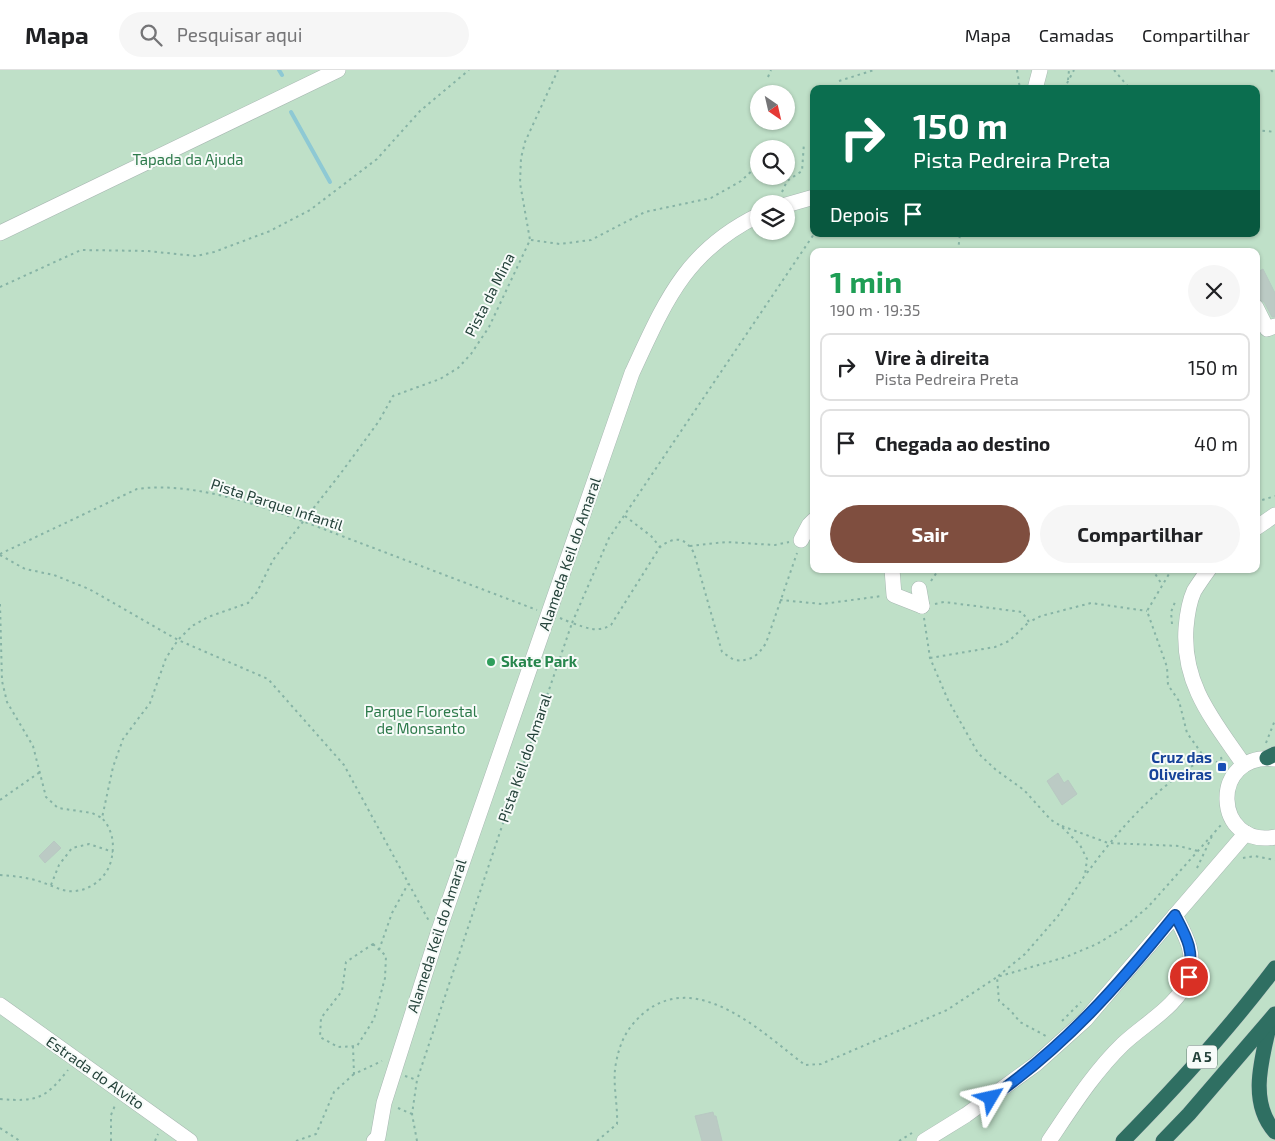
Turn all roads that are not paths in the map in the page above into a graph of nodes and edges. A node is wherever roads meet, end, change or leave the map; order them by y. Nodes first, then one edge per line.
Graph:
1 (338, 70) edge
2 (1040, 70) edge
3 (1037, 85) edge
4 (810, 197) edge
5 (795, 199) edge
6 (750, 220) edge
7 (0, 233) edge
8 (1260, 316) edge
9 (1266, 330) edge
10 (1275, 515) edge
11 (810, 524) edge
12 (1260, 525) edge
13 (801, 540) road end
14 (892, 573) edge
15 (1206, 573) edge
16 (919, 589) dead end
17 (1270, 755) edge
18 (1244, 765) junction
19 (1246, 833) junction
20 (1275, 837) edge
21 (1175, 915) junction
22 (1275, 968) edge
23 (0, 1006) edge
24 (1273, 1017) edge
25 (1275, 1132) edge
26 (920, 1136) edge
27 (378, 1140) edge
28 (190, 1141) edge
29 (1050, 1141) edge
30 (1123, 1141) edge
31 (1162, 1141) edge

1 - 7 street
2 - 3 street
4 - 5 street
6 - 27 street, Alameda Keil do Amaral
8 - 9 street
10 - 12 street
11 - 13 street
14 - 16 street
15 - 18 street
17 - 18 street
18 - 19 street
19 - 20 street
19 - 21 street
21 - 26 street
21 - 29 street
22 - 30 highway, A 5
23 - 28 street, Estrada do Alvito
24 - 25 highway
24 - 31 highway, A 5

